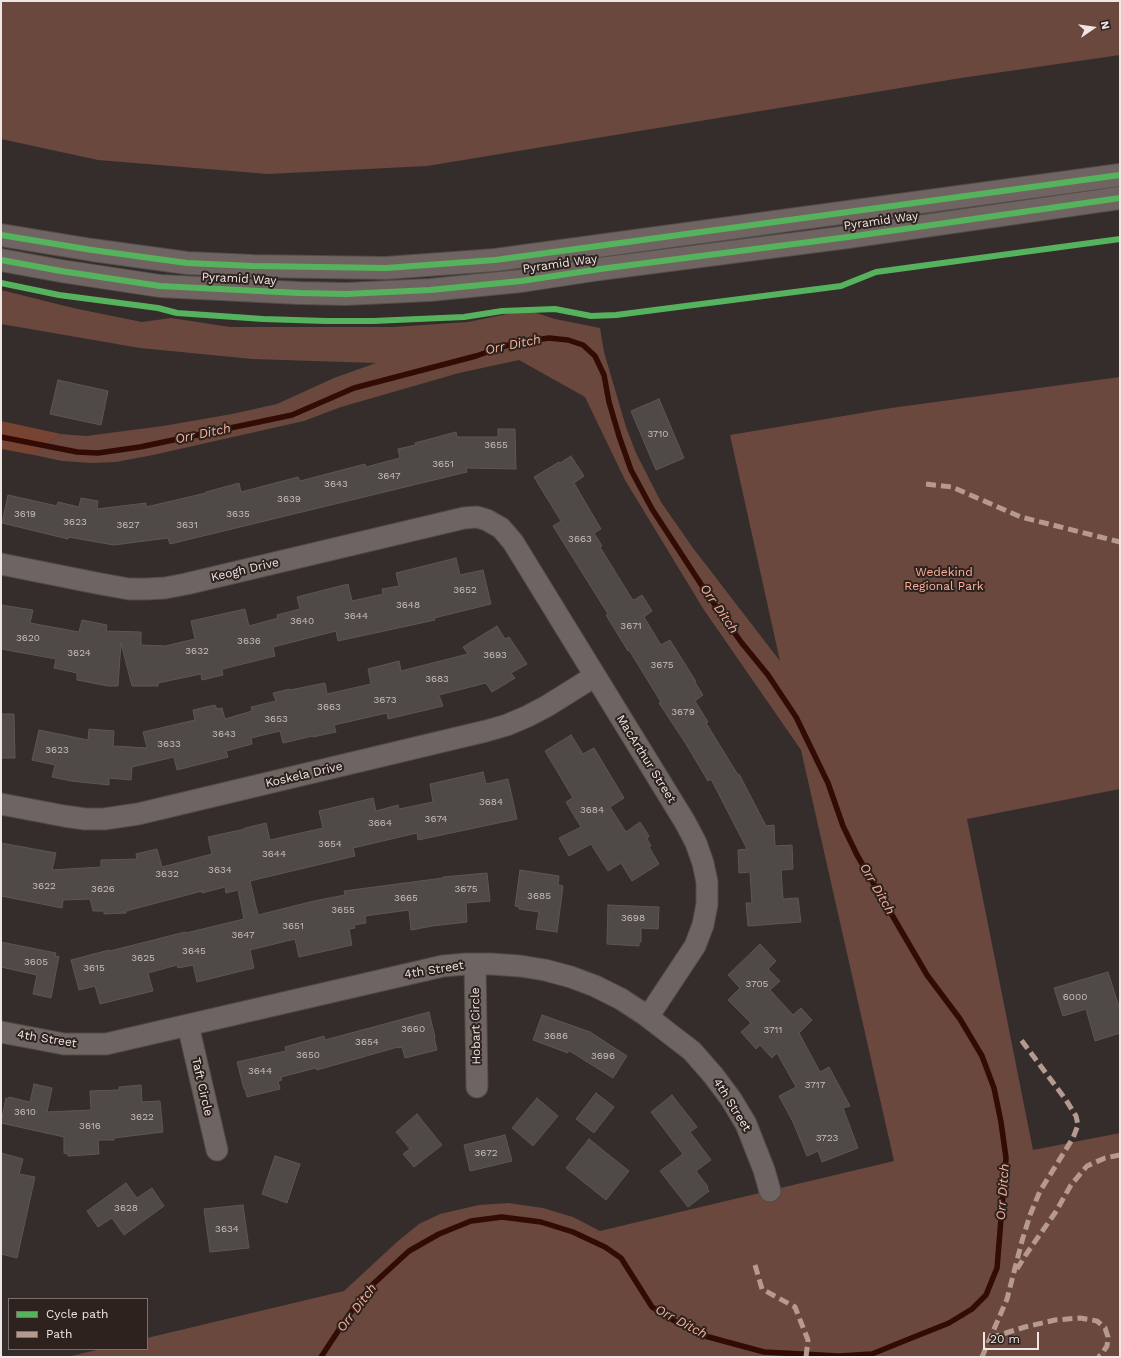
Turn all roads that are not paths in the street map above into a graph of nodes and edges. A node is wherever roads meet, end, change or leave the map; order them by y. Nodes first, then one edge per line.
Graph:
1 (1120, 175) edge
2 (1120, 198) edge
3 (1, 234) edge
4 (1, 260) edge
5 (487, 520) joint
6 (1, 564) edge
7 (595, 676) junction
8 (1, 804) edge
9 (475, 964) junction
10 (648, 1017) junction
11 (188, 1025) junction
12 (1, 1032) edge
13 (477, 1087) dead end
14 (216, 1150) dead end
15 (770, 1191) dead end

1 - 3 main road, Pyramid Way
2 - 4 main road, Pyramid Way
5 - 6 street, Keogh Drive
5 - 7 street, MacArthur Street
7 - 8 street, Koskela Drive
7 - 10 street, MacArthur Street
9 - 10 street, 4th Street
9 - 11 street, 4th Street
9 - 13 street, Hobart Circle
10 - 15 street, 4th Street
11 - 12 street, 4th Street
11 - 14 street, Taft Circle

